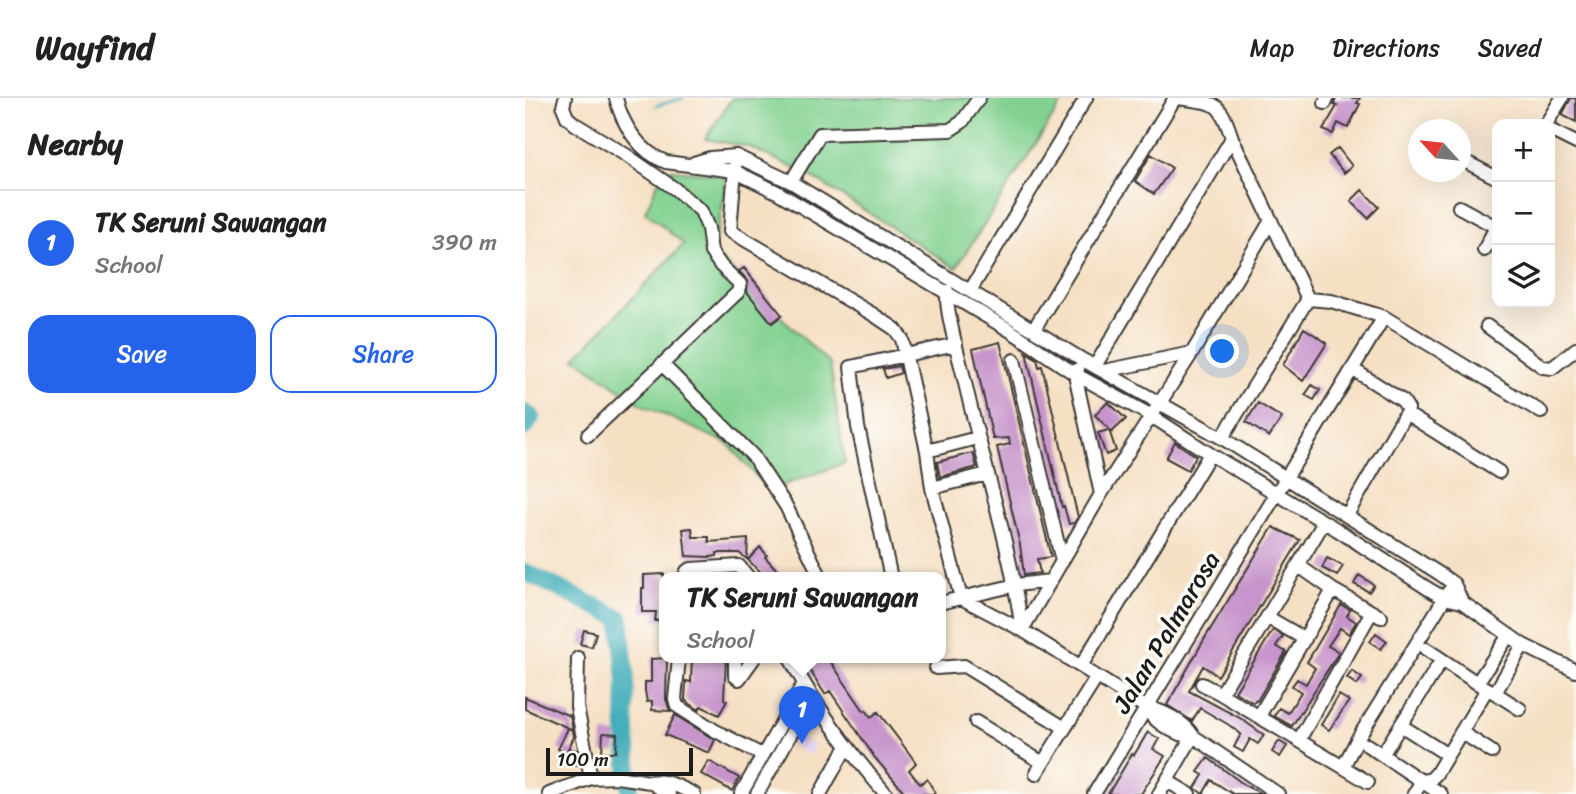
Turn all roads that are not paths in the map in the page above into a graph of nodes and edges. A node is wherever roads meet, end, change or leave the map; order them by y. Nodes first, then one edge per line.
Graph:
1 (565, 98) edge
2 (616, 98) edge
3 (979, 98) edge
4 (1086, 98) edge
5 (1176, 98) edge
6 (1562, 98) edge
7 (1549, 119) edge
8 (1555, 132) edge
9 (1232, 138) junction
10 (1576, 143) edge
11 (626, 155) junction
12 (736, 156) junction
13 (656, 158) junction
14 (1471, 164) dead end
15 (688, 165) junction
16 (734, 171) junction
17 (1492, 175) edge
18 (791, 182) junction
19 (1459, 207) dead end
20 (1270, 222) junction
21 (1492, 224) edge
22 (1492, 235) edge
23 (1484, 250) dead end
24 (949, 287) junction
25 (970, 290) junction
26 (1308, 299) junction
27 (1384, 317) junction
28 (1487, 327) dead end
29 (1034, 329) junction
30 (956, 344) junction
31 (1576, 349) edge
32 (1192, 353) junction
33 (906, 354) junction
34 (1014, 360) dead end
35 (662, 364) junction
36 (1094, 366) junction
37 (1354, 370) junction
38 (1075, 374) junction
39 (1158, 402) junction
40 (1541, 412) dead end
41 (1407, 414) junction
42 (1150, 415) junction
43 (588, 435) dead end
44 (977, 438) junction
45 (1221, 439) junction
46 (927, 451) junction
47 (1210, 454) junction
48 (1499, 472) dead end
49 (987, 474) junction
50 (1285, 478) junction
51 (932, 488) junction
52 (1277, 493) junction
53 (1101, 494) junction
54 (1347, 515) junction
55 (1324, 522) junction
56 (1062, 561) junction
57 (1299, 566) junction
58 (687, 572) edge
59 (738, 572) edge
60 (818, 572) edge
61 (890, 572) edge
62 (1050, 581) junction
63 (1454, 584) junction
64 (1016, 586) junction
65 (1333, 590) junction
66 (1444, 597) junction
67 (961, 598) junction
68 (946, 602) edge
69 (1462, 602) junction
70 (1267, 617) junction
71 (1022, 630) junction
72 (1509, 635) junction
73 (1305, 639) junction
74 (1523, 645) junction
75 (1426, 649) dead end
76 (578, 658) dead end
77 (1441, 661) junction
78 (679, 663) edge
79 (735, 663) edge
80 (750, 663) edge
81 (793, 663) edge
82 (1081, 666) junction
83 (936, 668) dead end
84 (1576, 671) edge
85 (1097, 677) junction
86 (804, 683) junction
87 (1202, 684) dead end
88 (1486, 689) junction
89 (1221, 694) junction
90 (814, 699) junction
91 (1146, 708) junction
92 (1520, 709) dead end
93 (1259, 716) junction
94 (976, 722) dead end
95 (1402, 726) junction
96 (1065, 728) junction
97 (1461, 732) junction
98 (1193, 736) junction
99 (1299, 740) junction
100 (1367, 745) dead end
101 (847, 746) junction
102 (1492, 752) dead end
103 (1446, 754) junction
104 (762, 755) junction
105 (1382, 755) junction
106 (1343, 767) junction
107 (591, 778) junction
108 (1167, 781) junction
109 (1422, 781) junction
110 (1368, 782) dead end
111 (645, 786) edge
112 (673, 791) edge
113 (549, 794) edge
114 (694, 794) edge
115 (741, 794) edge
116 (757, 794) edge
117 (820, 794) edge
118 (886, 794) edge
119 (1094, 794) edge
120 (1159, 794) edge
121 (1189, 794) edge
122 (1278, 794) edge
123 (1414, 794) edge
124 (1441, 794) edge

1 - 11 street
2 - 13 street
3 - 18 street
4 - 25 street
5 - 9 street
5 - 29 street
6 - 7 street
8 - 10 street
9 - 20 street
9 - 36 street
11 - 13 street
11 - 35 street
12 - 15 street
12 - 16 street
12 - 18 street
13 - 15 street
14 - 17 street
15 - 16 street
16 - 24 street
16 - 33 street
18 - 24 street
19 - 21 street
20 - 26 street
20 - 32 street
22 - 23 street
24 - 25 street
24 - 30 street
24 - 38 street
25 - 29 street
26 - 27 street
26 - 45 street
27 - 37 street, Jalan Palmarosa
27 - 40 street
28 - 31 street
29 - 36 street
30 - 33 street
30 - 44 street
32 - 36 street
32 - 39 street
33 - 46 street
33 - 61 street
34 - 56 street
35 - 43 street
35 - 60 street
36 - 38 street
36 - 39 street
37 - 41 street
37 - 50 street, Jalan Palmarosa
38 - 42 street
38 - 53 street
39 - 42 street
39 - 45 street
41 - 48 street
41 - 54 street
42 - 47 street
42 - 53 street
44 - 46 street
44 - 49 street
45 - 50 street
46 - 51 street
47 - 52 street
47 - 82 street
49 - 51 street
49 - 64 street
50 - 52 street, Jalan Palmarosa
50 - 54 street
51 - 67 street
52 - 55 street
52 - 91 street, Jalan Palmarosa
53 - 56 street
54 - 63 street
55 - 57 street
55 - 66 street
56 - 62 street
57 - 65 street
57 - 70 street
58 - 59 street
62 - 64 street
62 - 71 street
63 - 66 street
63 - 69 street
64 - 67 street
64 - 71 street
65 - 73 street
65 - 99 street
66 - 69 street
66 - 106 street
67 - 68 street
67 - 71 street
69 - 72 street
70 - 73 street
70 - 89 street
71 - 82 street
72 - 74 street
72 - 88 street
73 - 93 street
74 - 84 street
74 - 88 street
75 - 77 street
76 - 107 street
77 - 88 street
77 - 95 street
78 - 104 street
79 - 80 street
81 - 86 street
82 - 85 street
83 - 96 street
85 - 91 street
85 - 96 street
86 - 90 street
86 - 104 street
87 - 89 street
88 - 92 street
88 - 97 street
89 - 93 street
90 - 101 street
90 - 116 street
91 - 98 street
91 - 119 street, Jalan Palmarosa
93 - 99 street
94 - 96 street
95 - 103 street
95 - 105 street
97 - 102 street
97 - 103 street
98 - 108 street
98 - 122 street
99 - 106 street
100 - 105 street
101 - 117 street
101 - 118 street
103 - 109 street
104 - 115 street
105 - 109 street
106 - 110 street
107 - 111 street
107 - 113 street
108 - 120 street
108 - 121 street
109 - 123 street
109 - 124 street
111 - 112 street
112 - 114 street

